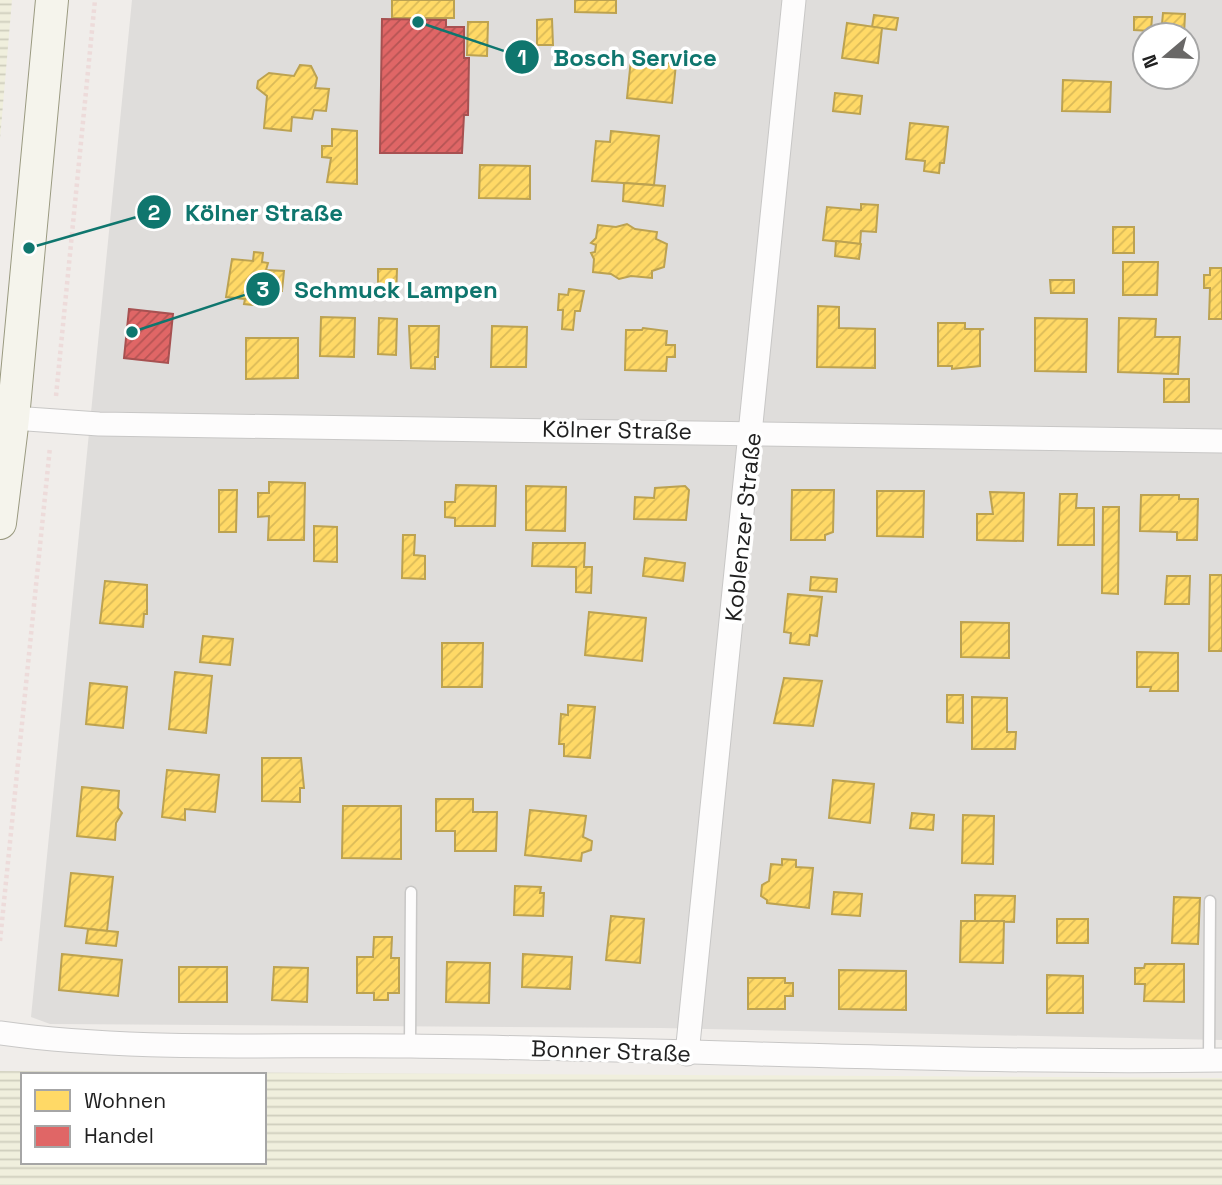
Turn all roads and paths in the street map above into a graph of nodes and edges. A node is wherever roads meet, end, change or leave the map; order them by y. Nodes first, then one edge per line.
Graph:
1 (52, 0) edge
2 (95, 0) edge
3 (794, 0) edge
4 (53, 421) junction
5 (8, 432) edge
6 (752, 432) junction
7 (1222, 441) edge
8 (0, 523) edge
9 (411, 892) dead end
10 (1210, 901) dead end
11 (0, 941) edge
12 (0, 1033) edge
13 (410, 1045) junction
14 (687, 1054) junction
15 (1215, 1060) edge

1 - 5 main road
2 - 4 path
3 - 6 street, Koblenzer Straße
4 - 5 street, Kölner Straße
4 - 6 street, Kölner Straße
4 - 11 path
5 - 8 main road
6 - 7 street, Kölner Straße
6 - 14 street, Koblenzer Straße
9 - 13 lane
10 - 15 lane
12 - 13 street, Bonner Straße
13 - 14 street, Bonner Straße
14 - 15 street, Bonner Straße

